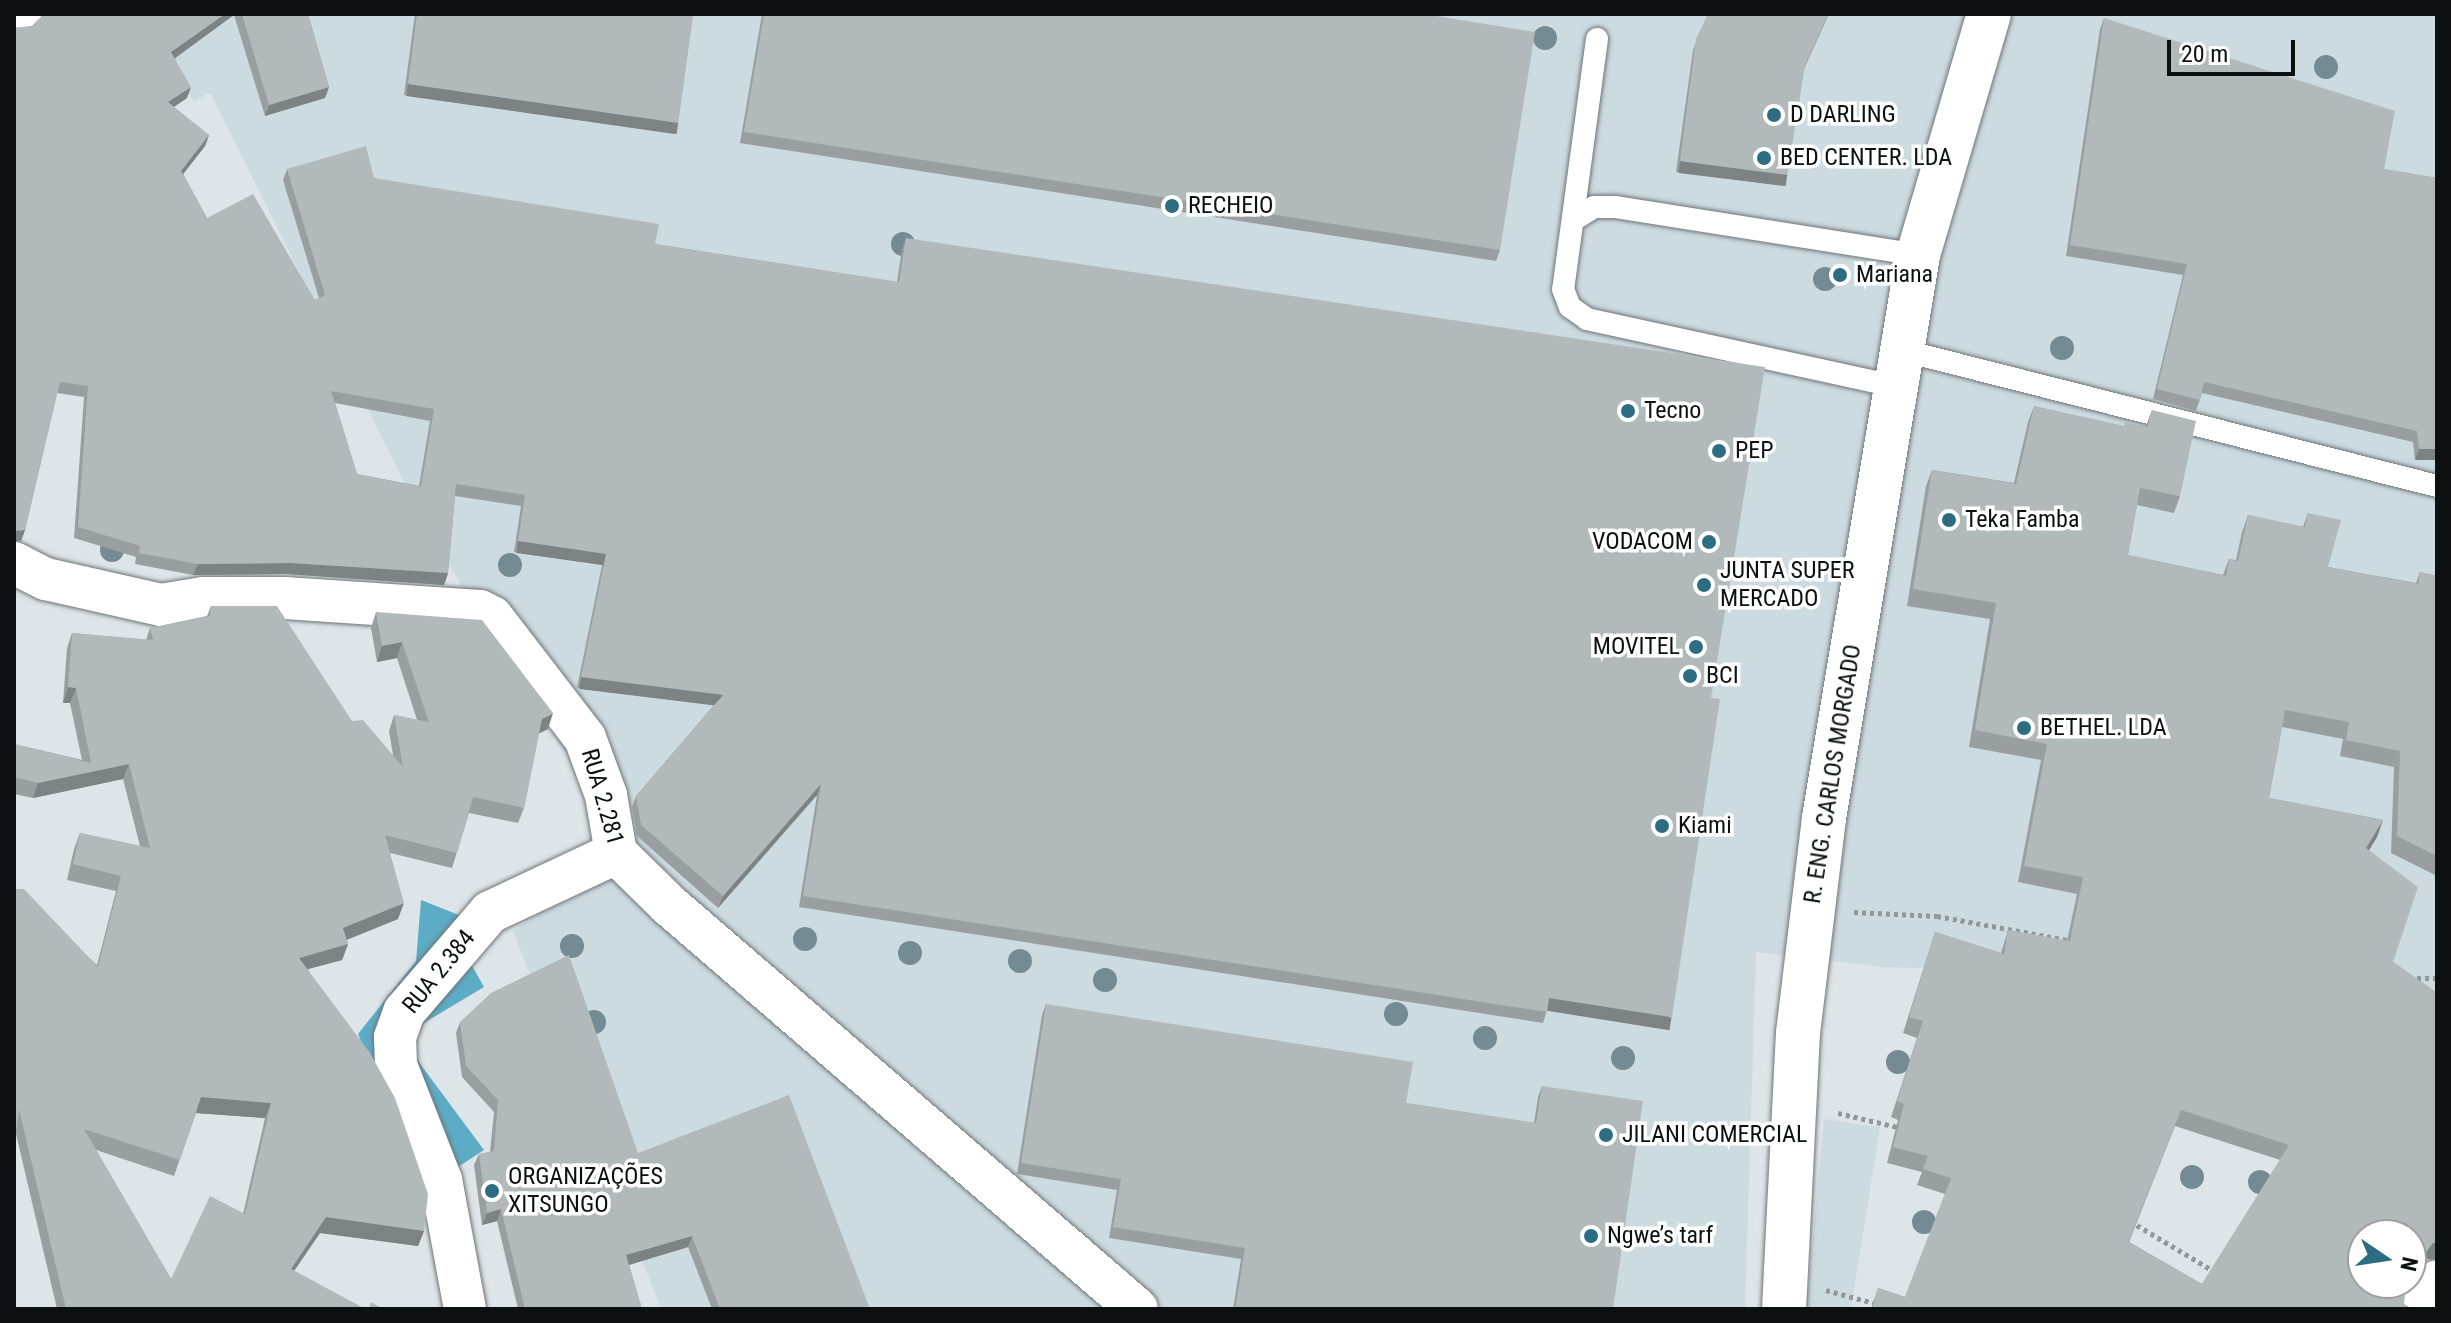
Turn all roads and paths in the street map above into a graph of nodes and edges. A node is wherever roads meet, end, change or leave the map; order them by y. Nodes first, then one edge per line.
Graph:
1 (21, 14) edge
2 (1989, 14) edge
3 (14, 16) edge
4 (1597, 39) dead end
5 (1575, 219) junction
6 (1918, 255) junction
7 (1898, 368) junction
8 (2437, 486) edge
9 (14, 563) edge
10 (616, 853) junction
11 (1813, 911) junction
12 (2087, 944) edge
13 (2401, 977) edge
14 (2437, 978) edge
15 (1794, 1108) junction
16 (1906, 1129) edge
17 (2115, 1214) edge
18 (2220, 1275) edge
19 (2437, 1281) edge
20 (1784, 1295) edge
21 (465, 1309) edge
22 (1137, 1309) edge
23 (1894, 1309) edge
24 (2419, 1309) edge

1 - 3 street
2 - 6 street, R. ENG. CARLOS MORGADO
4 - 5 lane
5 - 6 lane
5 - 7 lane
6 - 7 street, R. ENG. CARLOS MORGADO
7 - 8 lane
7 - 11 street, R. ENG. CARLOS MORGADO
9 - 10 street, RUA 2.281
10 - 21 street, RUA 2.384
10 - 22 street, RUA 2.281
11 - 12 path
11 - 15 street, R. ENG. CARLOS MORGADO
13 - 14 path
15 - 16 path
15 - 20 street, R. ENG. CARLOS MORGADO
17 - 18 path
19 - 24 street
20 - 23 path

